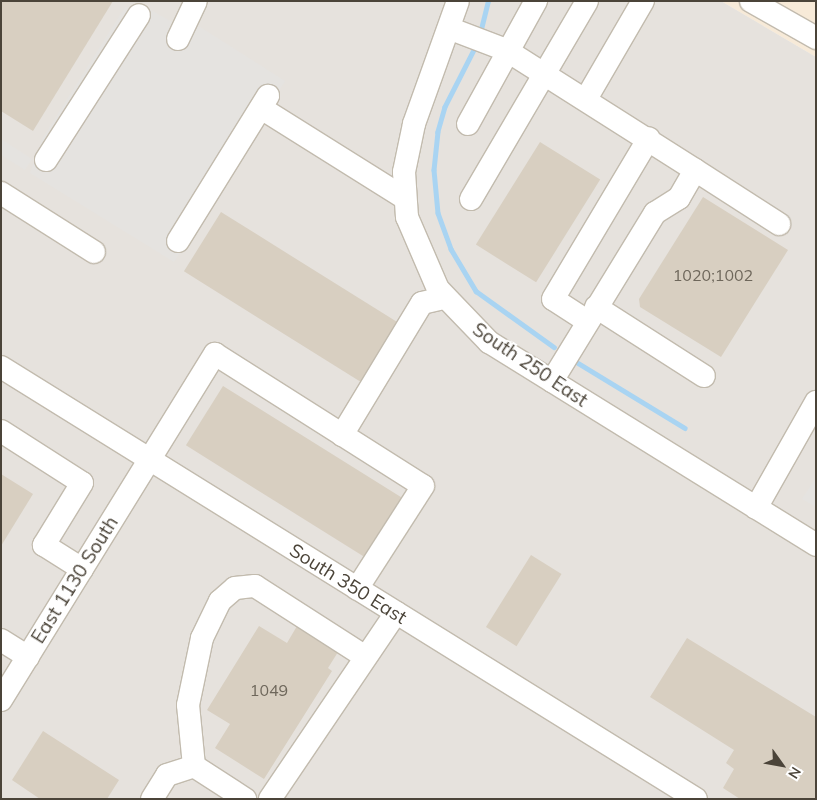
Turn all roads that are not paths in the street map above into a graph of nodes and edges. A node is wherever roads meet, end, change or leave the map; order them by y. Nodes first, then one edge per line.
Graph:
1 (196, 1) edge
2 (458, 1) edge
3 (536, 1) edge
4 (587, 1) edge
5 (643, 1) edge
6 (751, 1) edge
7 (139, 15) dead end
8 (451, 29) junction
9 (816, 38) edge
10 (178, 39) dead end
11 (506, 50) junction
12 (544, 73) junction
13 (586, 99) junction
14 (468, 124) dead end
15 (648, 138) junction
16 (46, 160) dead end
17 (695, 170) junction
18 (1, 193) edge
19 (403, 197) junction
20 (471, 199) dead end
21 (779, 224) dead end
22 (178, 242) dead end
23 (94, 252) dead end
24 (444, 298) junction
25 (592, 314) junction
26 (1, 368) edge
27 (704, 376) dead end
28 (552, 381) junction
29 (816, 402) edge
30 (1, 431) edge
31 (342, 435) junction
32 (149, 460) junction
33 (756, 508) junction
34 (816, 545) edge
35 (82, 569) junction
36 (357, 589) junction
37 (396, 613) junction
38 (1, 640) edge
39 (364, 656) junction
40 (28, 657) junction
41 (1, 700) edge
42 (194, 766) junction
43 (152, 799) edge
44 (245, 799) edge
45 (270, 799) edge
46 (696, 799) edge

1 - 10 street
2 - 8 street, South 250 East
3 - 11 street
4 - 12 street
5 - 13 street
6 - 9 street
7 - 16 street
8 - 11 street
8 - 19 street, South 250 East
11 - 12 street
11 - 14 street
12 - 13 street
12 - 20 street
13 - 15 street
15 - 17 street
15 - 25 street
17 - 21 street
17 - 25 street
18 - 23 street
19 - 22 street
19 - 24 street, South 250 East
24 - 28 street, South 250 East
24 - 31 street
25 - 27 street
25 - 28 street
26 - 32 street, South 350 East
28 - 33 street, South 250 East
29 - 33 street
30 - 35 street
31 - 32 street, East 1130 South
31 - 36 street
32 - 35 street, East 1130 South
32 - 36 street, South 350 East
33 - 34 street, South 250 East
35 - 40 street, East 1130 South
36 - 37 street, South 350 East
37 - 39 street
37 - 46 street, South 350 East
38 - 40 street
39 - 42 street
39 - 45 street
40 - 41 street, East 1130 South
42 - 43 street
42 - 44 street

